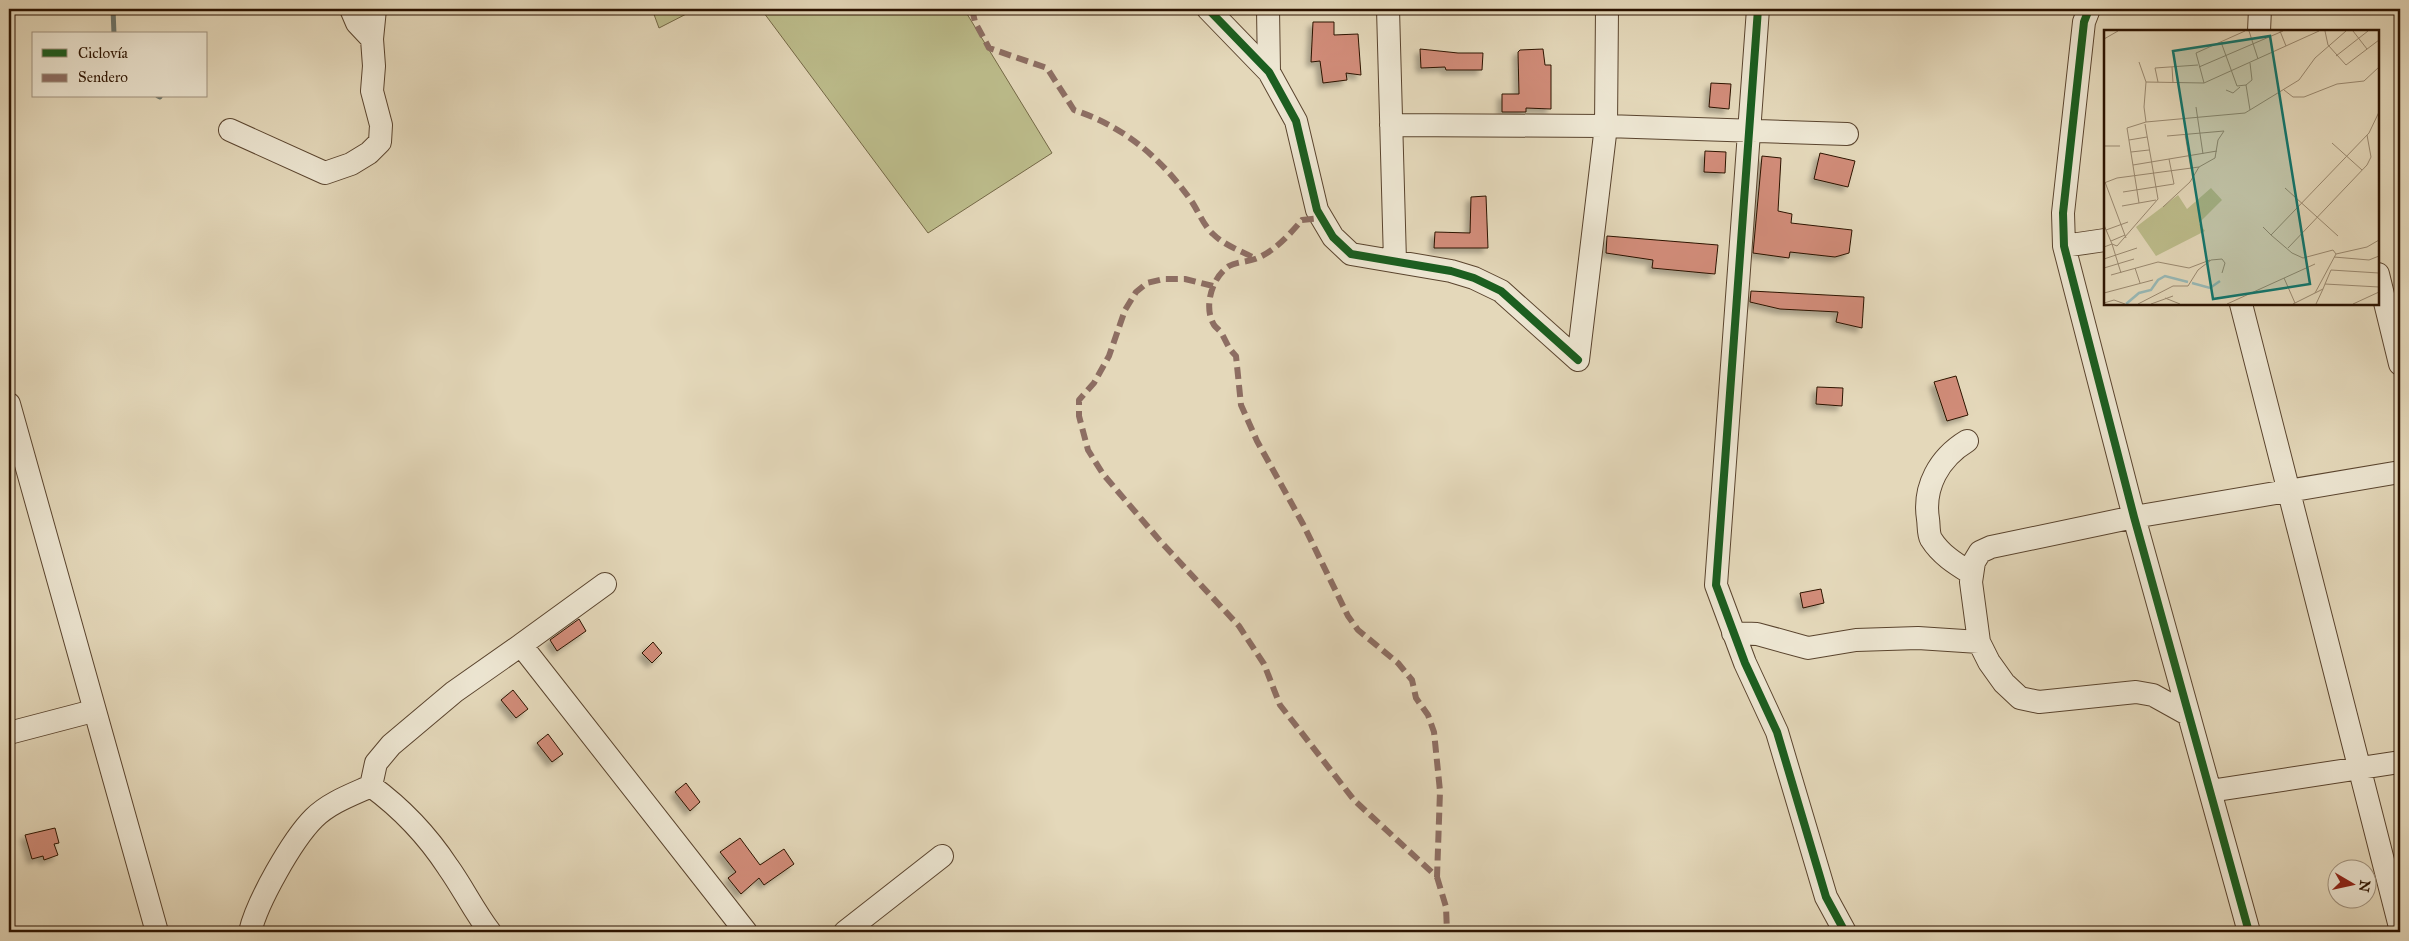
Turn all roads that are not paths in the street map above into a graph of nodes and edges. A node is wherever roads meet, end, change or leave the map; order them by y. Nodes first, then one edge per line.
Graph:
1 (351, 9) edge
2 (375, 9) edge
3 (1208, 9) edge
4 (1268, 9) edge
5 (1388, 9) edge
6 (1608, 9) edge
7 (1758, 9) edge
8 (2089, 9) edge
9 (2260, 9) edge
10 (2258, 30) edge
11 (372, 39) junction
12 (1269, 72) junction
13 (1391, 125) junction
14 (1606, 126) junction
15 (230, 130) dead end
16 (1750, 130) junction
17 (1847, 134) dead end
18 (2104, 240) edge
19 (2064, 246) junction
20 (1395, 261) junction
21 (2379, 278) edge
22 (2241, 305) edge
23 (2400, 364) edge
24 (9, 404) edge
25 (1967, 441) dead end
26 (2400, 472) edge
27 (2288, 492) junction
28 (2134, 517) junction
29 (1972, 574) junction
30 (605, 584) dead end
31 (1733, 633) junction
32 (1979, 642) junction
33 (521, 645) junction
34 (93, 711) junction
35 (2189, 715) junction
36 (9, 733) edge
37 (2400, 762) edge
38 (2358, 768) junction
39 (371, 786) junction
40 (2210, 791) junction
41 (942, 856) dead end
42 (2400, 927) edge
43 (157, 932) edge
44 (250, 932) edge
45 (490, 932) edge
46 (746, 932) edge
47 (845, 932) edge
48 (1845, 932) edge
49 (2249, 932) edge

1 - 11 street
2 - 11 street
3 - 12 street
4 - 12 street
5 - 13 street
6 - 14 street
7 - 16 street
8 - 19 street
9 - 10 street
11 - 15 street
12 - 20 street
13 - 14 street
13 - 20 street
14 - 16 street
14 - 20 street
16 - 17 street
16 - 31 street
18 - 19 street
19 - 28 street
21 - 23 street
22 - 27 street
24 - 34 street
25 - 29 street
26 - 27 street
27 - 28 street
27 - 38 street
28 - 29 street
28 - 35 street
29 - 32 street
30 - 33 street
31 - 32 street
31 - 48 street
32 - 35 street
33 - 39 street
33 - 46 street
34 - 36 street
34 - 43 street
35 - 40 street
37 - 38 street
38 - 40 street
38 - 42 street
39 - 44 street
39 - 45 street
40 - 49 street
41 - 47 street

